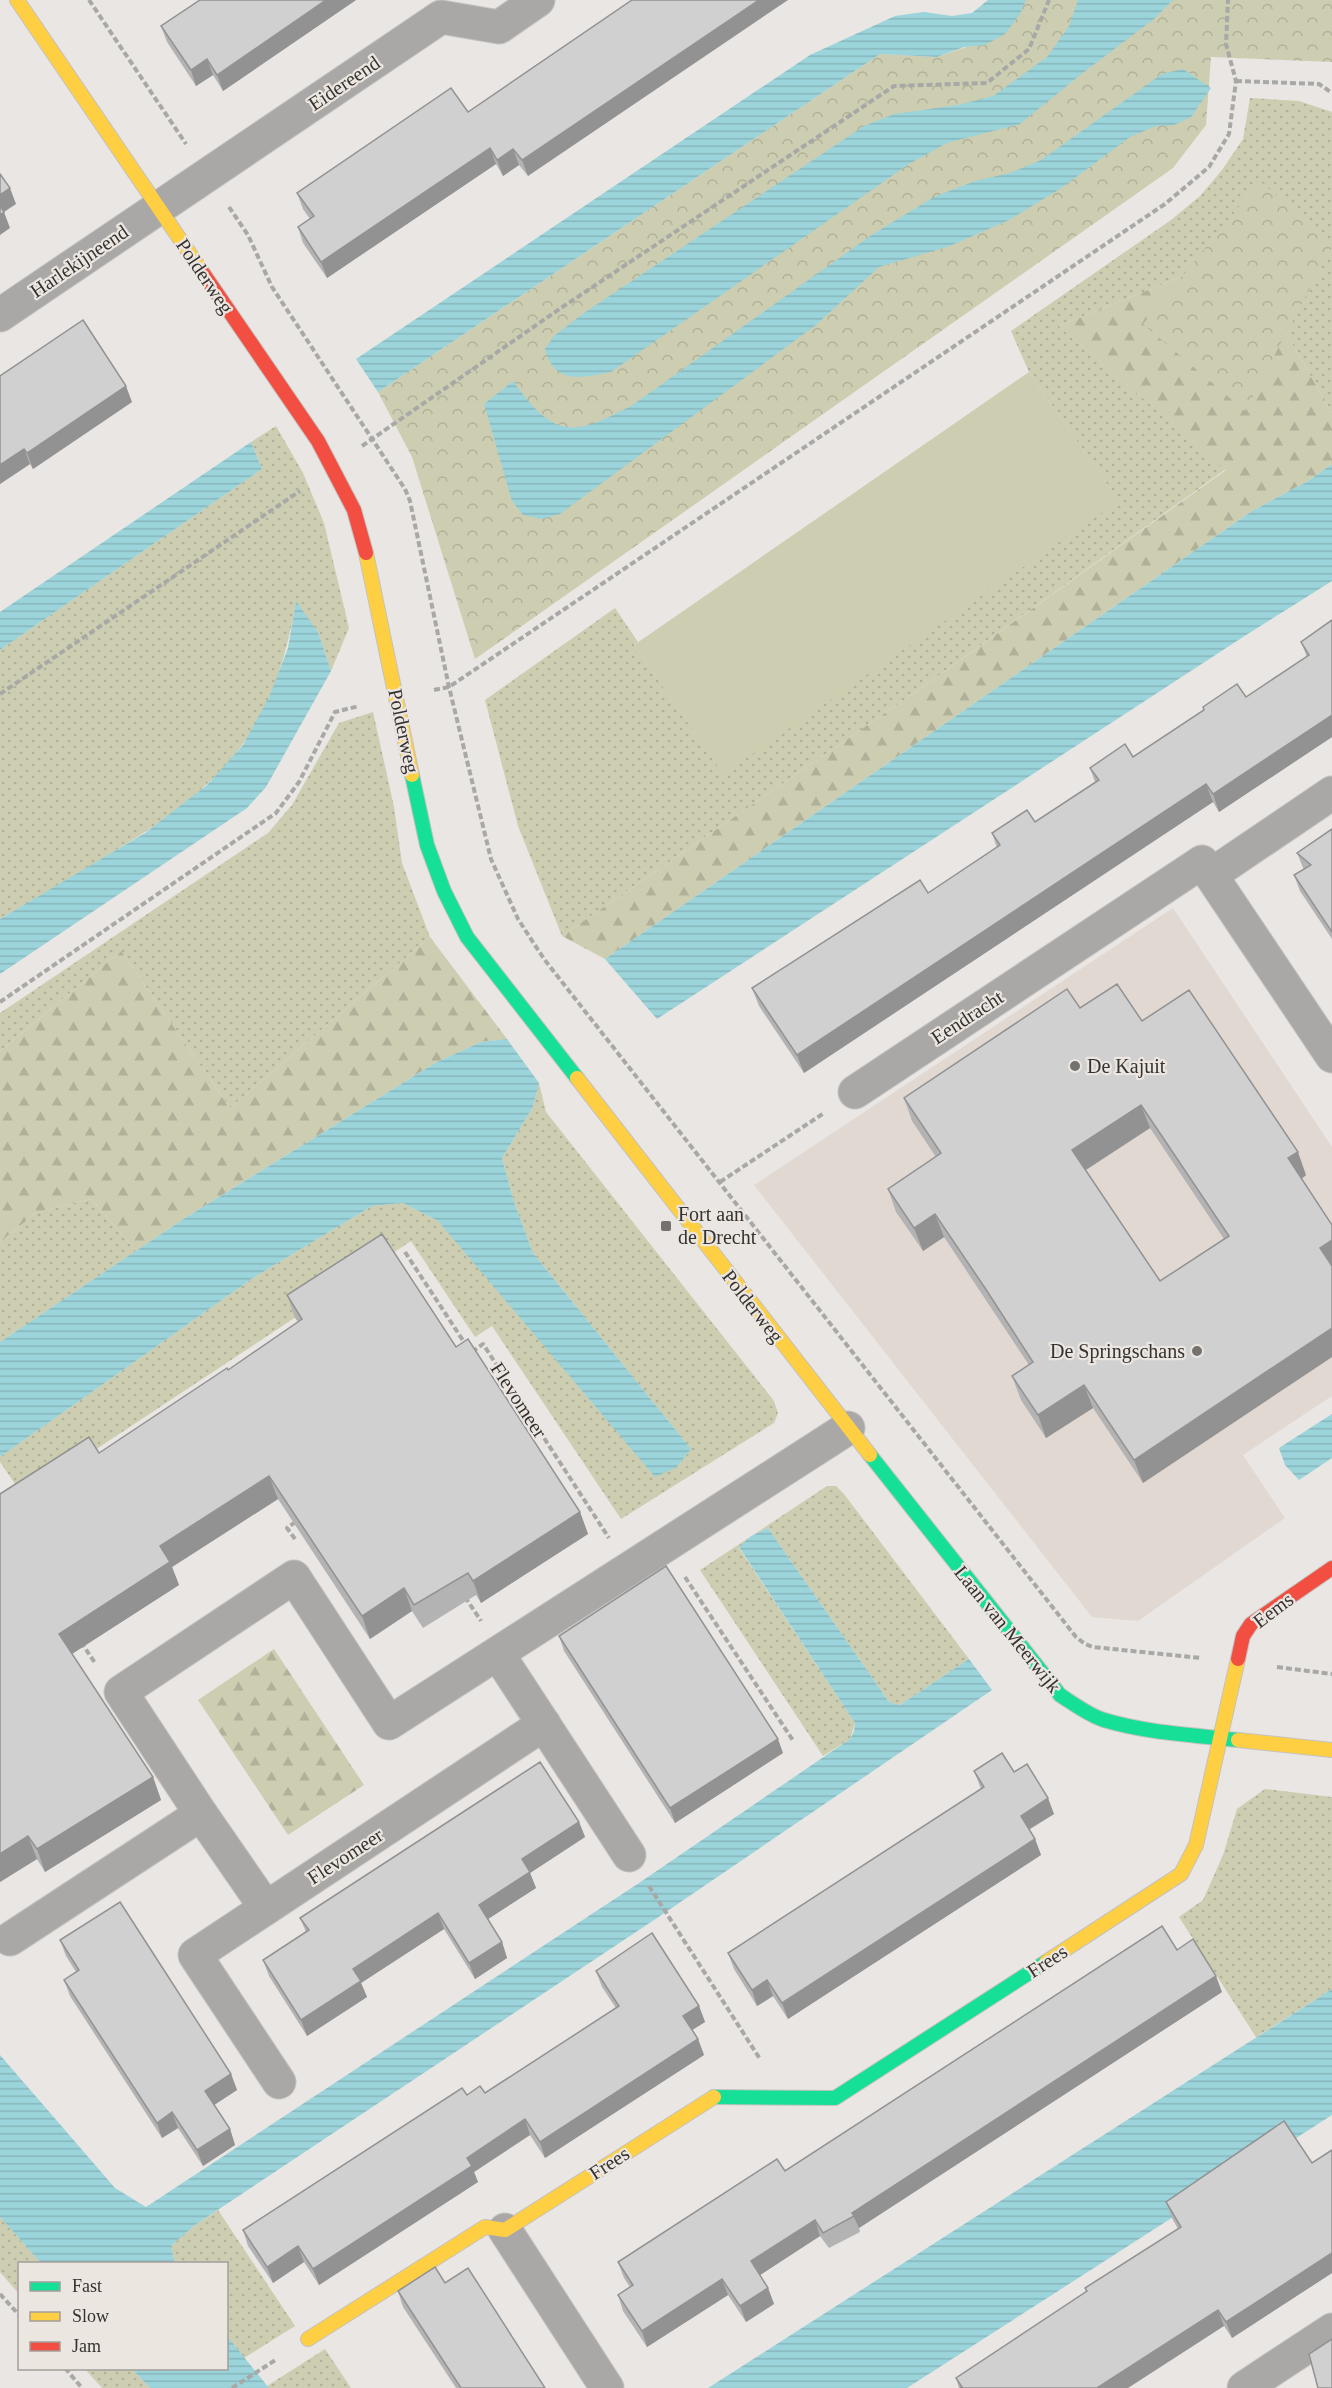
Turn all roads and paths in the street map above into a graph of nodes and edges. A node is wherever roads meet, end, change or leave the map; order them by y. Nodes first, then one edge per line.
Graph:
1 (17, 0) edge
2 (89, 0) edge
3 (538, 0) edge
4 (1049, 0) edge
5 (1228, 0) edge
6 (1236, 81) junction
7 (1332, 93) edge
8 (207, 175) junction
9 (158, 208) junction
10 (0, 315) edge
11 (373, 439) junction
12 (333, 467) junction
13 (450, 687) junction
14 (0, 694) edge
15 (397, 698) junction
16 (1332, 793) edge
17 (1211, 875) junction
18 (0, 1002) edge
19 (1332, 1056) edge
20 (855, 1092) joint
21 (720, 1182) junction
22 (405, 1252) dead end
23 (848, 1428) junction
24 (306, 1515) edge
25 (665, 1546) junction
26 (1332, 1568) edge
27 (629, 1569) junction
28 (294, 1577) junction
29 (463, 1593) edge
30 (75, 1633) edge
31 (499, 1653) junction
32 (1237, 1662) junction
33 (1332, 1674) edge
34 (121, 1692) junction
35 (544, 1724) junction
36 (1222, 1738) junction
37 (794, 1742) dead end
38 (1332, 1750) edge
39 (201, 1814) junction
40 (637, 1868) joint
41 (266, 1908) junction
42 (10, 1939) dead end
43 (279, 2082) dead end
44 (784, 2098) junction
45 (505, 2230) junction
46 (0, 2294) edge
47 (18, 2314) edge
48 (1332, 2330) edge
49 (308, 2339) dead end
50 (261, 2369) dead end
51 (67, 2370) edge
52 (82, 2388) edge
53 (232, 2388) edge
54 (607, 2388) edge
55 (1244, 2388) edge

1 - 9 street, Polderweg
2 - 8 path
3 - 8 street, Eidereend
4 - 11 path
5 - 6 path
6 - 7 path
6 - 13 path
8 - 9 street, Eidereend
8 - 11 path
9 - 10 street, Harlekijneend
9 - 12 street, Polderweg
11 - 12 path
11 - 13 path
12 - 14 path
12 - 15 street, Polderweg
13 - 15 path
13 - 21 path
15 - 18 path
15 - 23 street, Polderweg
16 - 17 street
17 - 19 street
17 - 20 street, Eendracht
20 - 21 path
21 - 32 path
22 - 27 path, Flevomeer
23 - 25 street
23 - 36 street, Laan van Meerwijk
24 - 28 path
25 - 27 street
25 - 37 path
26 - 32 street, Eems
27 - 31 street
28 - 31 street
28 - 34 street
29 - 31 path
30 - 34 path
31 - 35 street
32 - 33 path
32 - 36 street, Eems
34 - 39 street
35 - 40 street
35 - 41 street, Flevomeer
36 - 38 street, Laan van Meerwijk
36 - 44 street, Frees
39 - 41 street
39 - 42 street
40 - 44 path
41 - 43 street, Flevomeer
44 - 45 street, Frees
45 - 49 street, Frees
45 - 54 street
46 - 47 path
48 - 55 street
50 - 53 path
51 - 52 path

